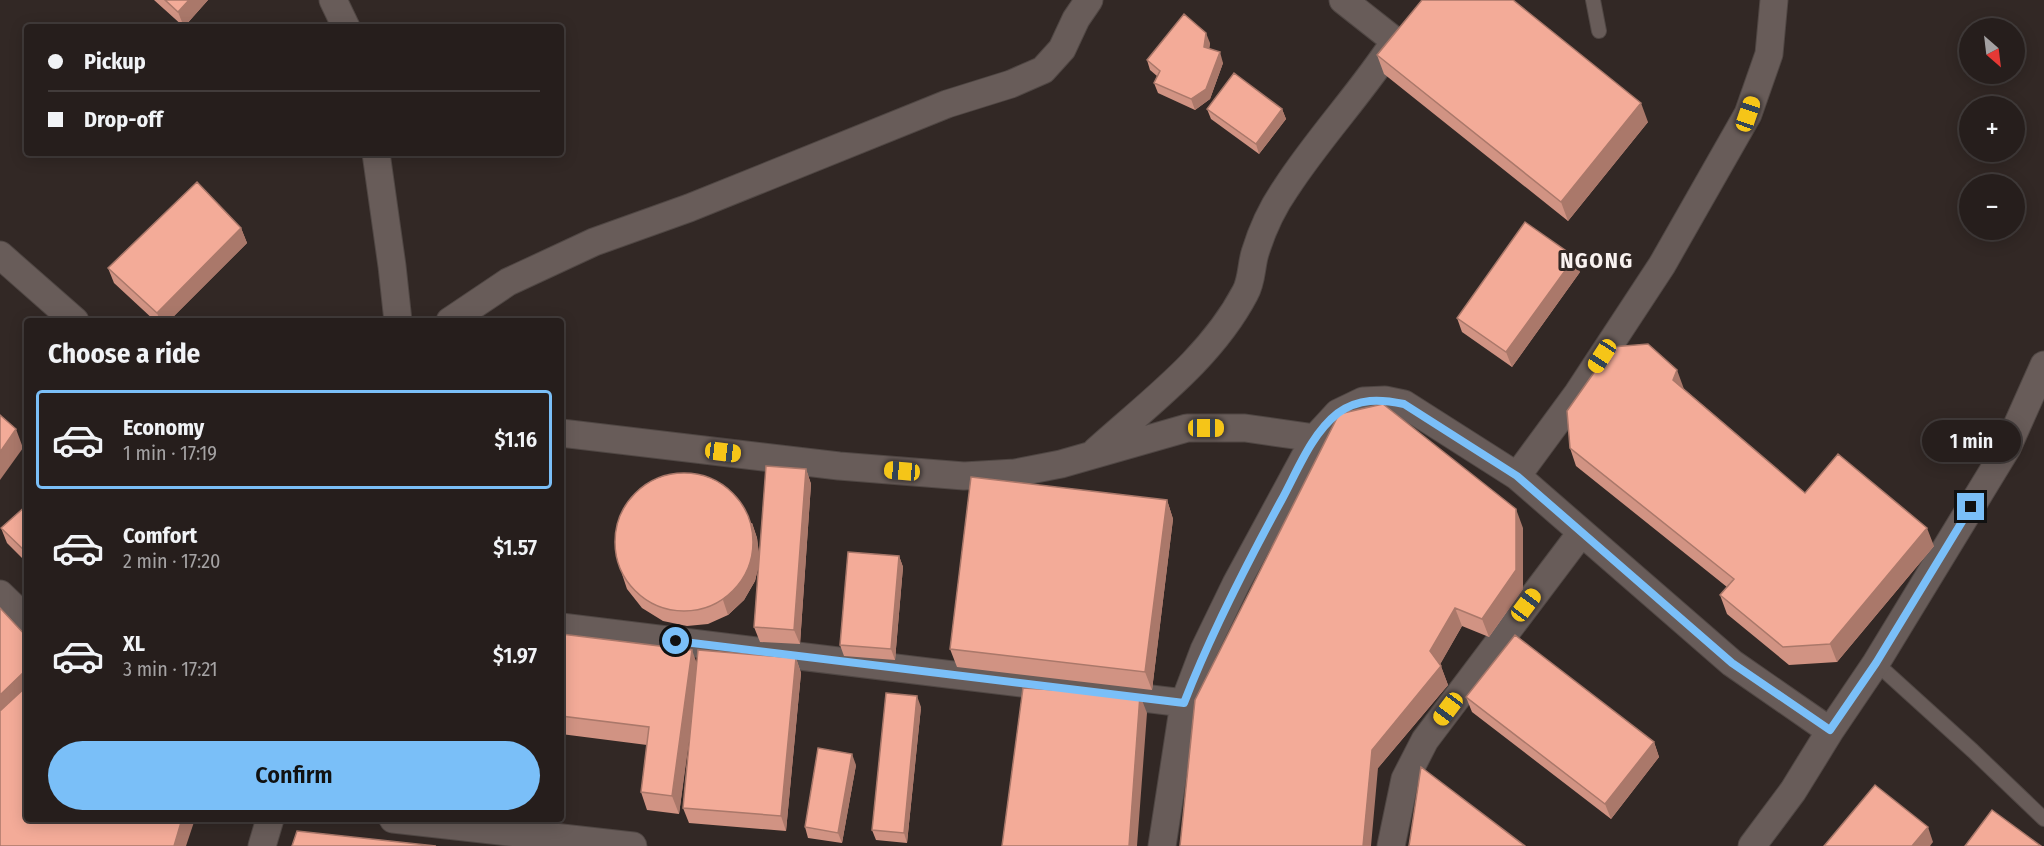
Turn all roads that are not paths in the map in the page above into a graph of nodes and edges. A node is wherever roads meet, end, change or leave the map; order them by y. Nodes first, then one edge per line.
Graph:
1 (333, 0) edge
2 (1089, 0) edge
3 (1343, 0) edge
4 (1593, 0) edge
5 (1774, 0) edge
6 (345, 24) edge
7 (1599, 31) dead end
8 (376, 156) edge
9 (0, 255) edge
10 (72, 318) edge
11 (398, 318) edge
12 (454, 318) edge
13 (2044, 365) edge
14 (564, 433) edge
15 (1315, 438) junction
16 (1090, 456) junction
17 (1517, 476) junction
18 (1581, 533) junction
19 (0, 594) edge
20 (24, 617) edge
21 (564, 627) edge
22 (1876, 663) junction
23 (1184, 703) junction
24 (1830, 730) junction
25 (2044, 819) edge
26 (269, 822) edge
27 (420, 822) edge
28 (262, 846) edge
29 (633, 846) edge
30 (1162, 846) edge
31 (1391, 846) edge
32 (1752, 846) edge

1 - 6 street
2 - 12 street
3 - 16 street
4 - 7 lane
5 - 17 street
8 - 11 street
9 - 10 street
13 - 22 street
14 - 16 street
15 - 16 street
15 - 17 street
15 - 23 street
17 - 18 street
18 - 24 street
18 - 31 street
19 - 20 street
21 - 23 street
22 - 24 street
22 - 25 lane
23 - 30 street
24 - 32 street
26 - 28 street
27 - 29 street

